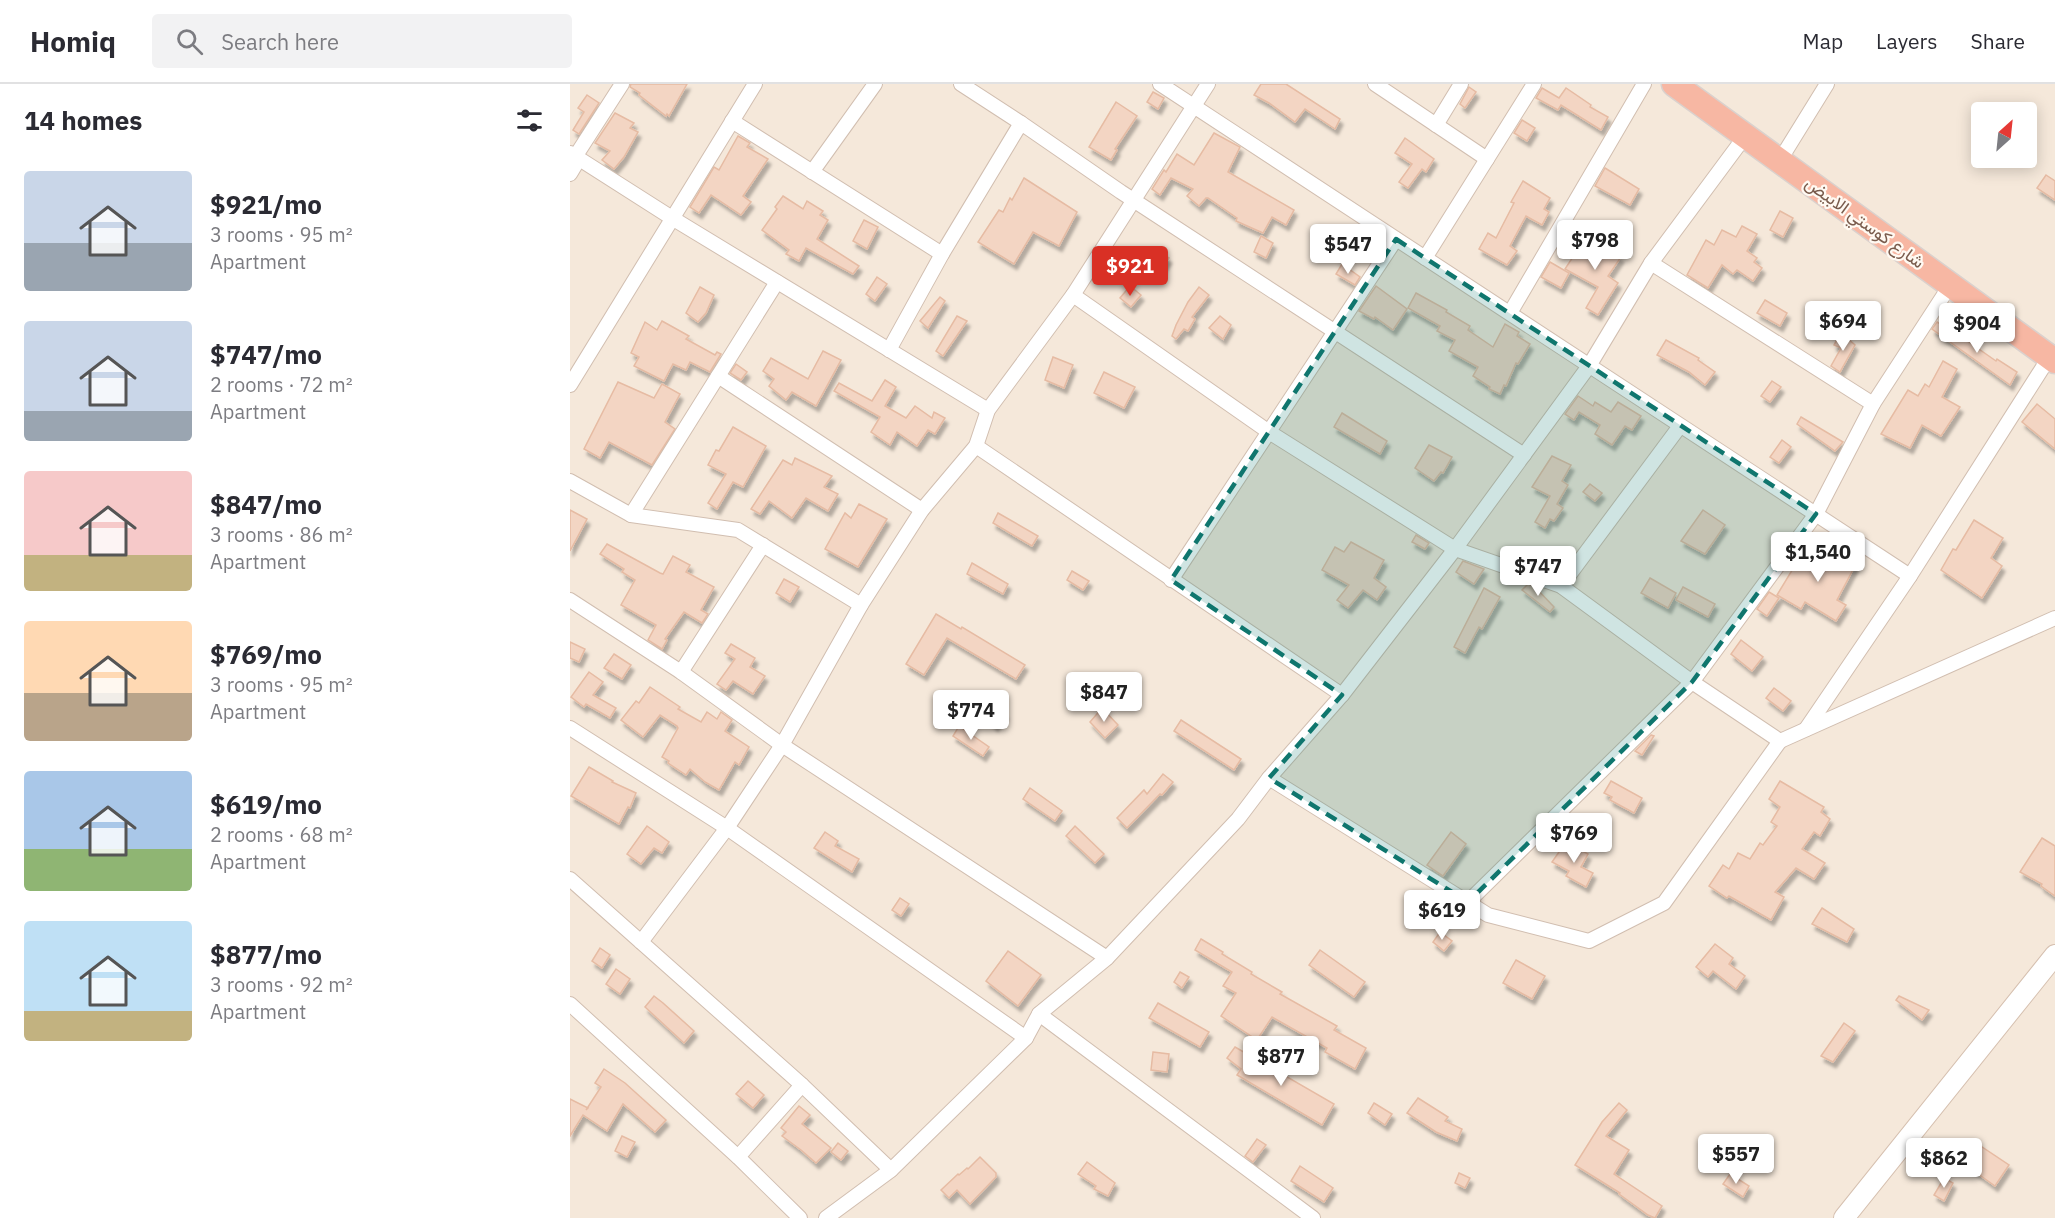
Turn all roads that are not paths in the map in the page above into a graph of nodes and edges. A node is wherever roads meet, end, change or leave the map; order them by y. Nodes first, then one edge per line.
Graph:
1 (622, 84) edge
2 (755, 84) edge
3 (874, 84) edge
4 (961, 84) edge
5 (1160, 84) edge
6 (1208, 84) edge
7 (1375, 84) edge
8 (1461, 84) edge
9 (1534, 84) edge
10 (1644, 84) edge
11 (1674, 84) edge
12 (1827, 84) edge
13 (1194, 106) junction
14 (732, 122) junction
15 (1021, 123) junction
16 (1436, 125) junction
17 (1746, 135) junction
18 (575, 156) edge
19 (1487, 159) junction
20 (1780, 160) junction
21 (812, 172) junction
22 (570, 174) edge
23 (1134, 200) junction
24 (672, 218) junction
25 (1396, 239) junction
26 (942, 254) junction
27 (1425, 258) junction
28 (1651, 263) junction
29 (777, 282) junction
30 (1951, 284) junction
31 (1073, 295) junction
32 (1510, 314) junction
33 (1335, 332) junction
34 (889, 350) junction
35 (2053, 356) edge
36 (1589, 366) junction
37 (718, 376) junction
38 (570, 385) edge
39 (1873, 404) junction
40 (988, 410) junction
41 (1680, 426) junction
42 (1269, 432) junction
43 (976, 446) junction
44 (1524, 455) junction
45 (570, 481) edge
46 (922, 510) junction
47 (1816, 514) junction
48 (631, 515) junction
49 (763, 545) junction
50 (1455, 549) junction
51 (1910, 576) junction
52 (1171, 580) junction
53 (1560, 586) junction
54 (570, 600) edge
55 (861, 605) junction
56 (2055, 618) edge
57 (681, 672) junction
58 (1692, 682) junction
59 (1342, 695) junction
60 (570, 728) edge
61 (1806, 729) junction
62 (1780, 741) junction
63 (782, 745) junction
64 (1269, 778) junction
65 (727, 828) junction
66 (570, 879) edge
67 (1468, 902) junction
68 (641, 942) junction
69 (2055, 955) edge
70 (1107, 958) junction
71 (570, 1004) edge
72 (1039, 1014) junction
73 (1026, 1038) junction
74 (802, 1085) junction
75 (738, 1157) junction
76 (891, 1170) junction
77 (800, 1218) edge
78 (826, 1218) edge
79 (1313, 1218) edge
80 (1844, 1218) edge

1 - 18 street
2 - 14 street
3 - 21 street
4 - 15 street
5 - 13 street
6 - 13 street
7 - 16 street
8 - 16 street
9 - 19 street
10 - 32 street
11 - 17 highway, شارع كوستي الابيض
12 - 20 street
13 - 23 street
13 - 25 street
14 - 21 street
14 - 24 street
15 - 23 street
15 - 26 street
16 - 19 street
17 - 20 highway, شارع كوستي الابيض
17 - 28 street
18 - 22 street
18 - 24 street
19 - 27 street
20 - 30 highway, شارع كوستي الابيض
21 - 26 street
23 - 31 street
23 - 33 street
24 - 29 street
24 - 38 street
25 - 27 street
25 - 33 street
26 - 34 street
27 - 32 street
28 - 36 street
28 - 39 street
29 - 34 street
29 - 37 street
30 - 35 highway, شارع كوستي الابيض
30 - 39 street
31 - 40 street
31 - 42 street
32 - 36 street
33 - 42 street
33 - 44 street
34 - 40 street
35 - 51 street
36 - 41 street
36 - 44 street
37 - 46 street
37 - 48 street
39 - 47 street
40 - 43 street
41 - 47 street
41 - 53 street
42 - 50 street
42 - 52 street
43 - 46 street
43 - 52 street
44 - 50 street
45 - 48 street
46 - 55 street
47 - 51 street
47 - 58 street
48 - 49 street
49 - 55 street
49 - 57 street
50 - 53 street
50 - 59 street
51 - 61 street
52 - 59 street
53 - 58 street
54 - 57 street
55 - 63 street
56 - 61 street
57 - 63 street
58 - 62 street
58 - 67 street
59 - 64 street
60 - 65 street
61 - 62 street
62 - 67 street
63 - 65 street
63 - 70 street
64 - 67 street
64 - 70 street
65 - 68 street
65 - 73 street
66 - 68 street
68 - 74 street
69 - 80 street
70 - 72 street
71 - 75 street
72 - 73 street
72 - 79 street
73 - 76 street
74 - 75 street
74 - 76 street
75 - 77 street
76 - 78 street

